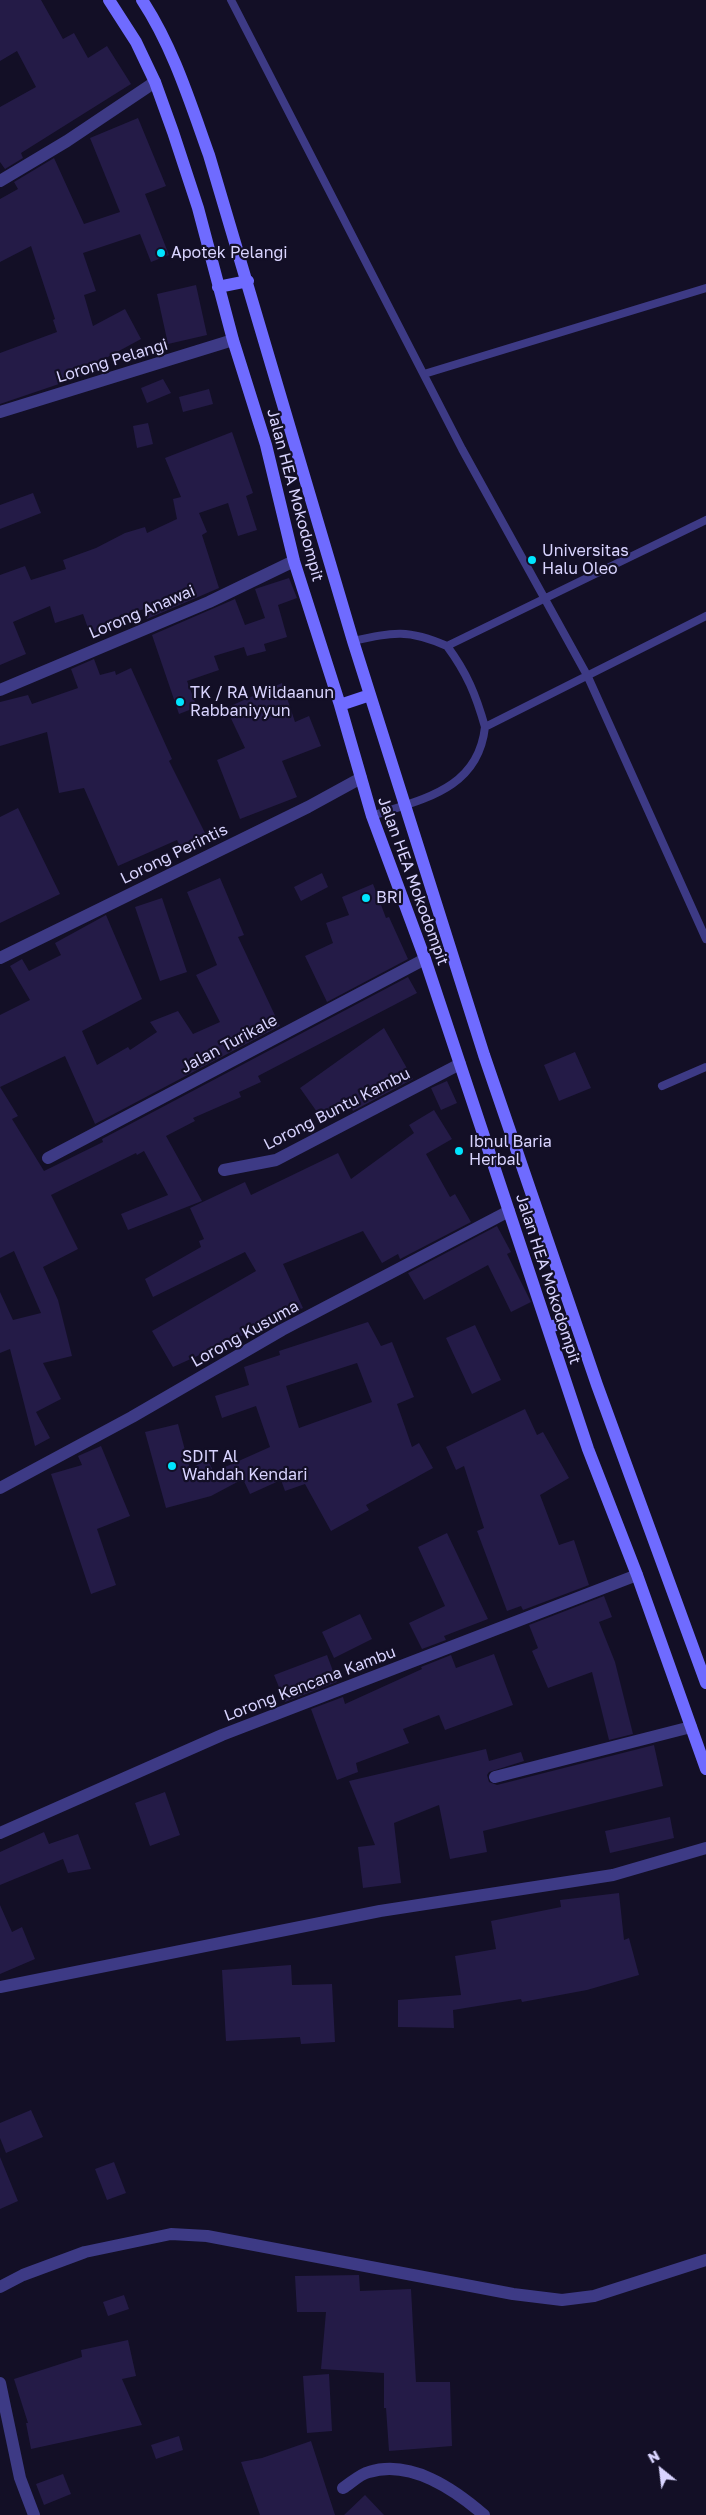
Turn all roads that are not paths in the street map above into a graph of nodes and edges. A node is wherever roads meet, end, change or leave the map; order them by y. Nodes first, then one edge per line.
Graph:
1 (109, 0) edge
2 (142, 0) edge
3 (232, 0) edge
4 (155, 82) junction
5 (0, 181) edge
6 (248, 281) junction
7 (218, 287) junction
8 (706, 288) edge
9 (233, 340) junction
10 (424, 374) junction
11 (0, 412) edge
12 (706, 520) edge
13 (294, 561) junction
14 (546, 598) junction
15 (706, 616) edge
16 (353, 641) junction
17 (447, 646) junction
18 (588, 677) junction
19 (0, 690) edge
20 (370, 695) junction
21 (340, 704) junction
22 (484, 727) junction
23 (361, 778) junction
24 (403, 805) junction
25 (372, 816) junction
26 (706, 939) edge
27 (0, 958) edge
28 (425, 959) junction
29 (460, 1064) junction
30 (706, 1067) edge
31 (662, 1086) dead end
32 (48, 1158) dead end
33 (224, 1170) dead end
34 (509, 1211) junction
35 (574, 1318) junction
36 (548, 1328) junction
37 (0, 1488) edge
38 (637, 1575) junction
39 (706, 1683) edge
40 (691, 1727) junction
41 (706, 1769) edge
42 (495, 1777) dead end
43 (0, 1833) edge
44 (706, 1848) edge
45 (0, 1987) edge
46 (706, 2260) edge
47 (0, 2287) edge
48 (0, 2383) edge
49 (343, 2488) dead end
50 (34, 2515) edge
51 (484, 2515) edge

1 - 4 street, Jalan HEA Mokodompit
2 - 6 street, Jalan HEA Mokodompit
3 - 10 lane
4 - 5 street
4 - 7 street, Jalan HEA Mokodompit
6 - 7 street
6 - 16 street, Jalan HEA Mokodompit
7 - 9 street, Jalan HEA Mokodompit
8 - 10 lane
9 - 11 street, Lorong Pelangi
9 - 13 street, Jalan HEA Mokodompit
10 - 14 lane
12 - 14 lane
13 - 19 street, Lorong Anawai
13 - 21 street, Jalan HEA Mokodompit
14 - 17 lane
14 - 18 lane
15 - 18 lane
16 - 17 lane
16 - 20 street, Jalan HEA Mokodompit
17 - 22 lane
18 - 22 lane
18 - 26 lane
20 - 21 street
20 - 24 street, Jalan HEA Mokodompit
21 - 23 street, Jalan HEA Mokodompit
22 - 24 lane
23 - 25 street, Jalan HEA Mokodompit
23 - 27 street, Lorong Perintis
24 - 25 lane
24 - 35 street, Jalan HEA Mokodompit
25 - 28 street, Jalan HEA Mokodompit
28 - 29 street, Jalan HEA Mokodompit
28 - 32 street, Jalan Turikale
29 - 33 street, Lorong Buntu Kambu
29 - 34 street, Jalan HEA Mokodompit
30 - 31 lane
34 - 36 street, Jalan HEA Mokodompit
34 - 37 street, Lorong Kusuma
35 - 36 street
35 - 39 street, Jalan HEA Mokodompit
36 - 38 street, Jalan HEA Mokodompit
38 - 40 street, Jalan HEA Mokodompit
38 - 43 street, Lorong Kencana Kambu
40 - 41 street, Jalan HEA Mokodompit
40 - 42 street
44 - 45 street
46 - 47 street
48 - 50 street
49 - 51 street

